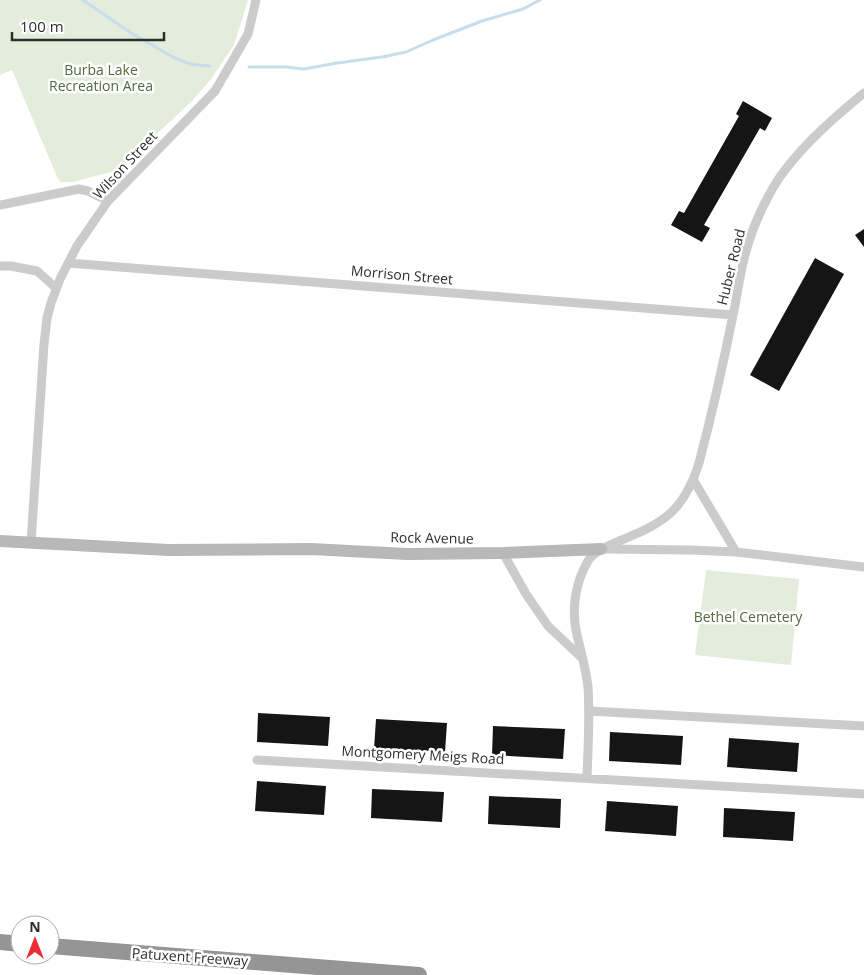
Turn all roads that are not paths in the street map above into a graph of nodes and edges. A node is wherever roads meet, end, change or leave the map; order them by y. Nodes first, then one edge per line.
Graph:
1 (256, 0) edge
2 (863, 94) edge
3 (108, 201) junction
4 (0, 204) edge
5 (68, 263) junction
6 (0, 266) edge
7 (56, 288) junction
8 (734, 315) junction
9 (694, 481) junction
10 (0, 541) edge
11 (31, 543) junction
12 (601, 549) junction
13 (736, 552) junction
14 (503, 553) junction
15 (864, 567) edge
16 (584, 660) junction
17 (589, 711) junction
18 (864, 726) edge
19 (256, 760) dead end
20 (587, 778) junction
21 (864, 794) edge
22 (60, 947) edge
23 (419, 975) edge

1 - 3 street, Wilson Street
2 - 8 street, Huber Road
3 - 4 street
3 - 5 street, Wilson Street
5 - 7 street, Wilson Street
5 - 8 street, Morrison Street
6 - 7 street
7 - 11 street, Wilson Street
8 - 9 street, Huber Road
9 - 12 street, Huber Road
9 - 13 street
10 - 11 street, Rock Avenue
11 - 14 street, Rock Avenue
12 - 13 street, Rock Avenue
12 - 14 street, Rock Avenue
12 - 16 street
13 - 15 street, Rock Avenue
14 - 16 street
16 - 17 street
17 - 18 street
17 - 20 street
19 - 20 street, Montgomery Meigs Road
20 - 21 street, Montgomery Meigs Road
22 - 23 highway, Patuxent Freeway

